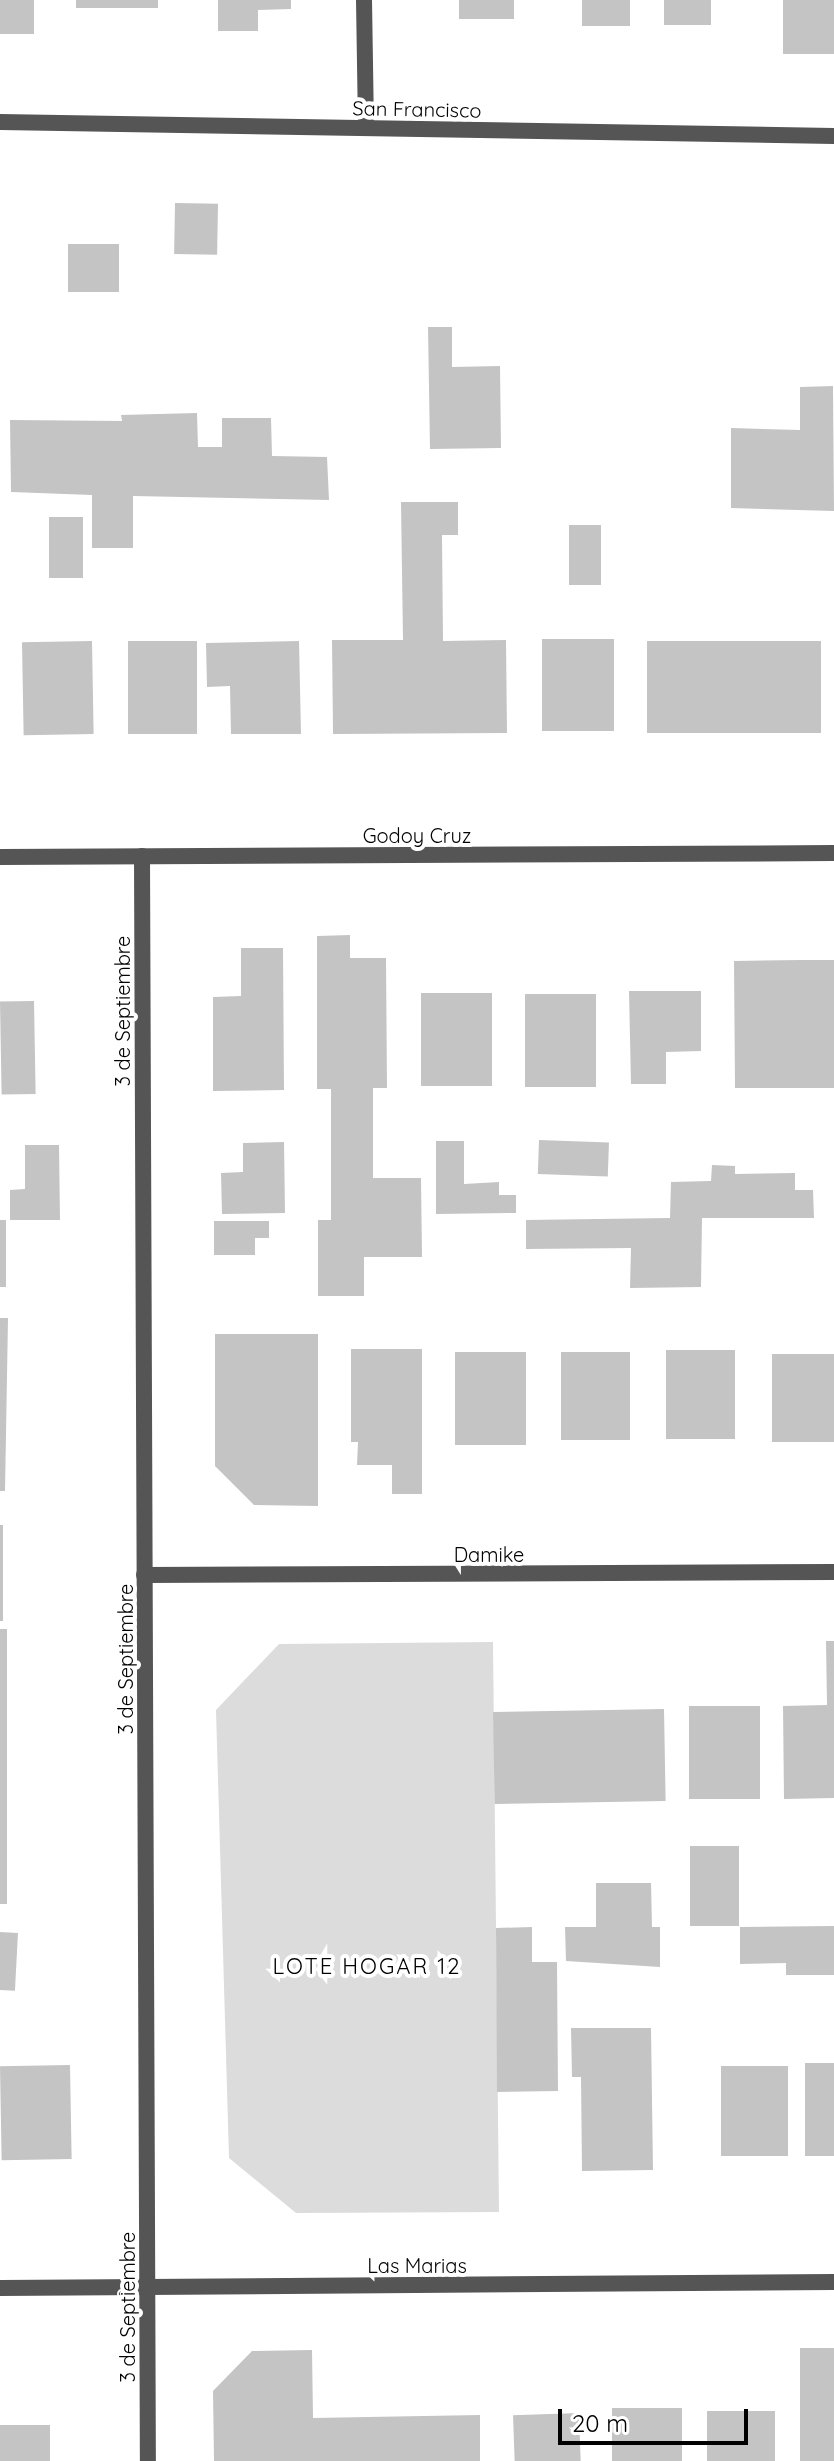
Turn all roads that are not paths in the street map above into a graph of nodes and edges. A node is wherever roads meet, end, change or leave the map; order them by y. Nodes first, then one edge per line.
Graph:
1 (364, 0) edge
2 (0, 122) edge
3 (366, 128) junction
4 (834, 136) edge
5 (834, 853) edge
6 (142, 856) junction
7 (0, 857) edge
8 (834, 1572) edge
9 (144, 1575) junction
10 (834, 2282) edge
11 (147, 2287) junction
12 (0, 2288) edge
13 (148, 2461) edge

1 - 3 street
2 - 3 street, San Francisco
3 - 4 street, San Francisco
5 - 6 street, Godoy Cruz
6 - 7 street, Godoy Cruz
6 - 9 street, 3 de Septiembre
8 - 9 street, Damike
9 - 11 street, 3 de Septiembre
10 - 11 street, Las Marias
11 - 12 street, Las Marias
11 - 13 street, 3 de Septiembre

